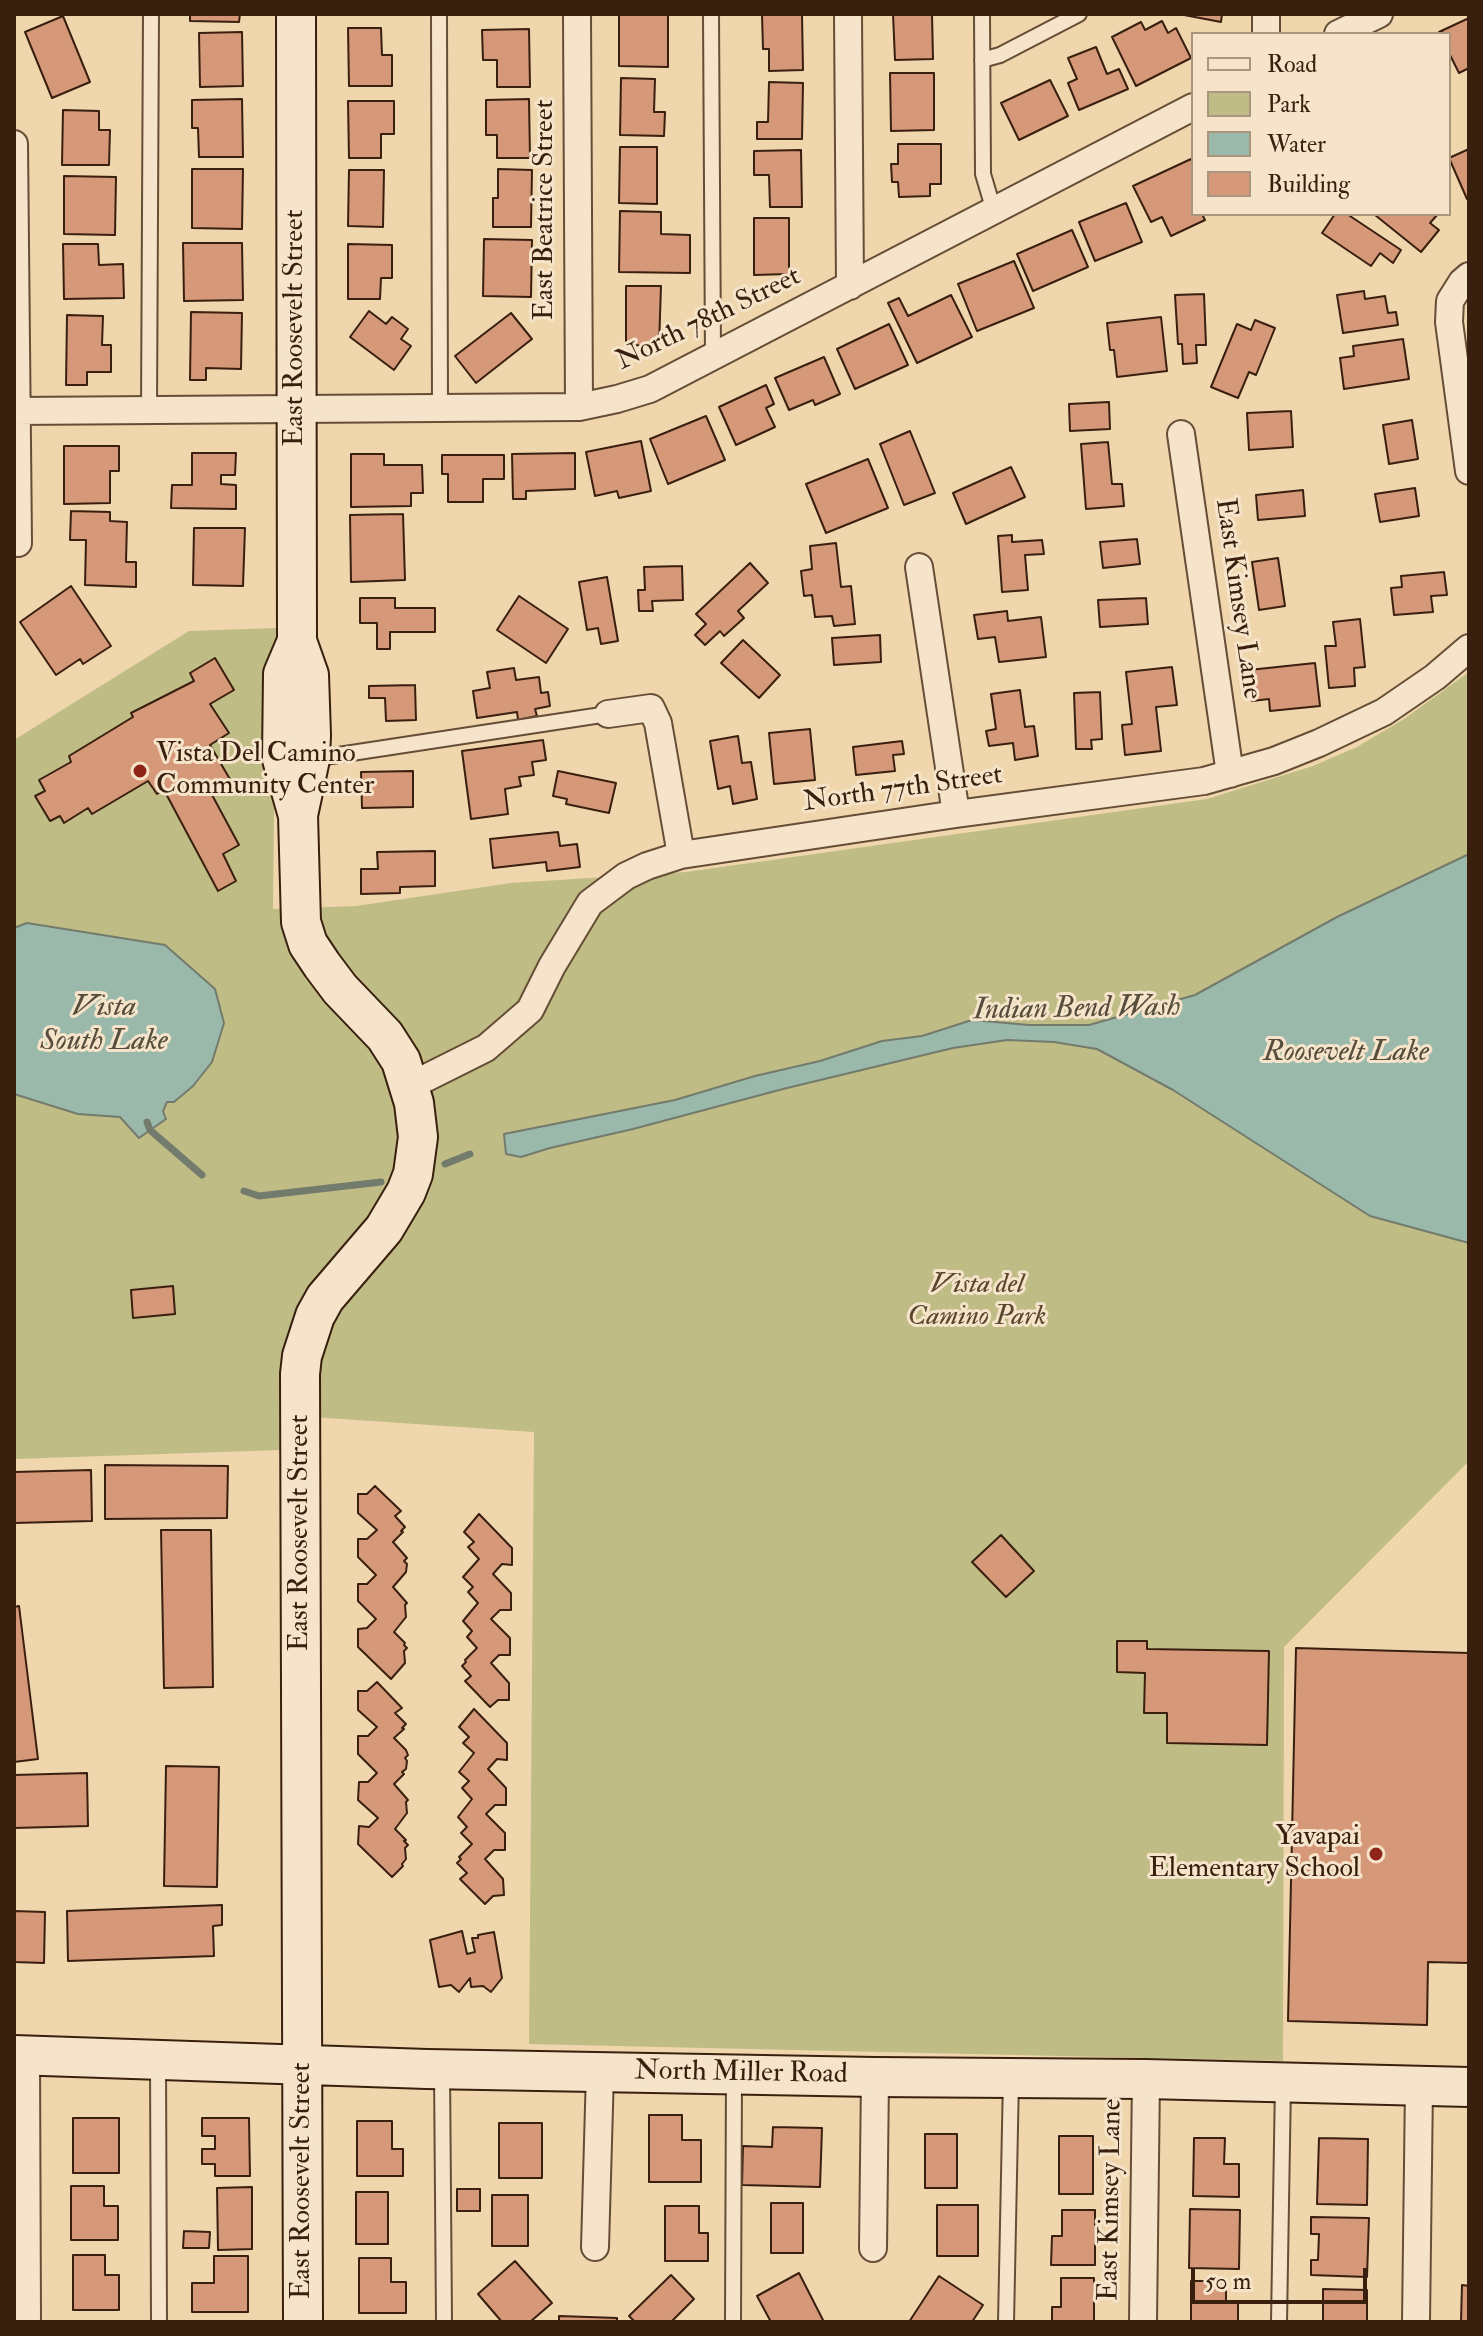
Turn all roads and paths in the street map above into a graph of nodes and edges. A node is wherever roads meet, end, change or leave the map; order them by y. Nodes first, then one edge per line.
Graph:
1 (151, 14) edge
2 (296, 14) edge
3 (439, 14) edge
4 (577, 14) edge
5 (711, 14) edge
6 (848, 14) edge
7 (982, 14) edge
8 (1079, 14) edge
9 (1379, 14) edge
10 (1342, 32) edge
11 (982, 60) junction
12 (1191, 108) edge
13 (14, 144) edge
14 (994, 211) junction
15 (1469, 276) edge
16 (850, 286) junction
17 (713, 356) junction
18 (579, 407) junction
19 (440, 408) junction
20 (16, 410) edge
21 (149, 410) junction
22 (297, 410) junction
23 (1181, 434) dead end
24 (1469, 471) edge
25 (18, 543) dead end
26 (919, 567) dead end
27 (297, 641) junction
28 (1469, 648) edge
29 (608, 714) joint
30 (310, 759) junction
31 (1230, 774) junction
32 (956, 814) junction
33 (298, 815) junction
34 (681, 855) junction
35 (410, 1086) junction
36 (20, 2055) edge
37 (158, 2060) junction
38 (302, 2065) junction
39 (442, 2069) junction
40 (600, 2072) junction
41 (734, 2074) junction
42 (875, 2077) junction
43 (1011, 2078) junction
44 (1146, 2079) junction
45 (1283, 2082) junction
46 (1419, 2086) junction
47 (1469, 2087) edge
48 (595, 2247) dead end
49 (873, 2248) dead end
50 (27, 2322) edge
51 (159, 2322) edge
52 (303, 2322) edge
53 (444, 2322) edge
54 (733, 2322) edge
55 (1006, 2322) edge
56 (1143, 2322) edge
57 (1279, 2322) edge
58 (1416, 2322) edge

1 - 21 lane
2 - 22 street, East Roosevelt Street
3 - 19 lane
4 - 18 street, East Beatrice Street
5 - 17 lane
6 - 16 street
7 - 11 lane
8 - 11 lane
9 - 10 street
11 - 14 lane
12 - 14 street, North 78th Street
13 - 20 street
14 - 16 street, North 78th Street
15 - 24 street
16 - 17 street, North 78th Street
17 - 18 street, North 78th Street
18 - 19 street, North 78th Street
19 - 22 street, North 78th Street
20 - 21 street, North 78th Street
20 - 25 street
21 - 22 street, North 78th Street
22 - 27 street, East Roosevelt Street
23 - 31 street, East Kimsey Lane
26 - 32 street
27 - 30 street, East Roosevelt Street
27 - 33 street, East Roosevelt Street
28 - 31 street, North 77th Street
29 - 30 lane
29 - 34 street
30 - 33 street, East Roosevelt Street
31 - 32 street, North 77th Street
32 - 34 street, North 77th Street
33 - 35 street, East Roosevelt Street
34 - 35 street, North 77th Street
35 - 38 street, East Roosevelt Street
36 - 37 street, North Miller Road
36 - 50 street
37 - 38 street, North Miller Road
37 - 51 lane
38 - 39 street, North Miller Road
38 - 52 street, East Roosevelt Street
39 - 40 street, North Miller Road
39 - 53 lane
40 - 41 street, North Miller Road
40 - 48 street
41 - 42 street, North Miller Road
41 - 54 lane
42 - 43 street, North Miller Road
42 - 49 street
43 - 44 street, North Miller Road
43 - 55 lane
44 - 45 street, North Miller Road
44 - 56 street, East Kimsey Lane
45 - 46 street, North Miller Road
45 - 57 lane
46 - 47 street, North Miller Road
46 - 58 street

